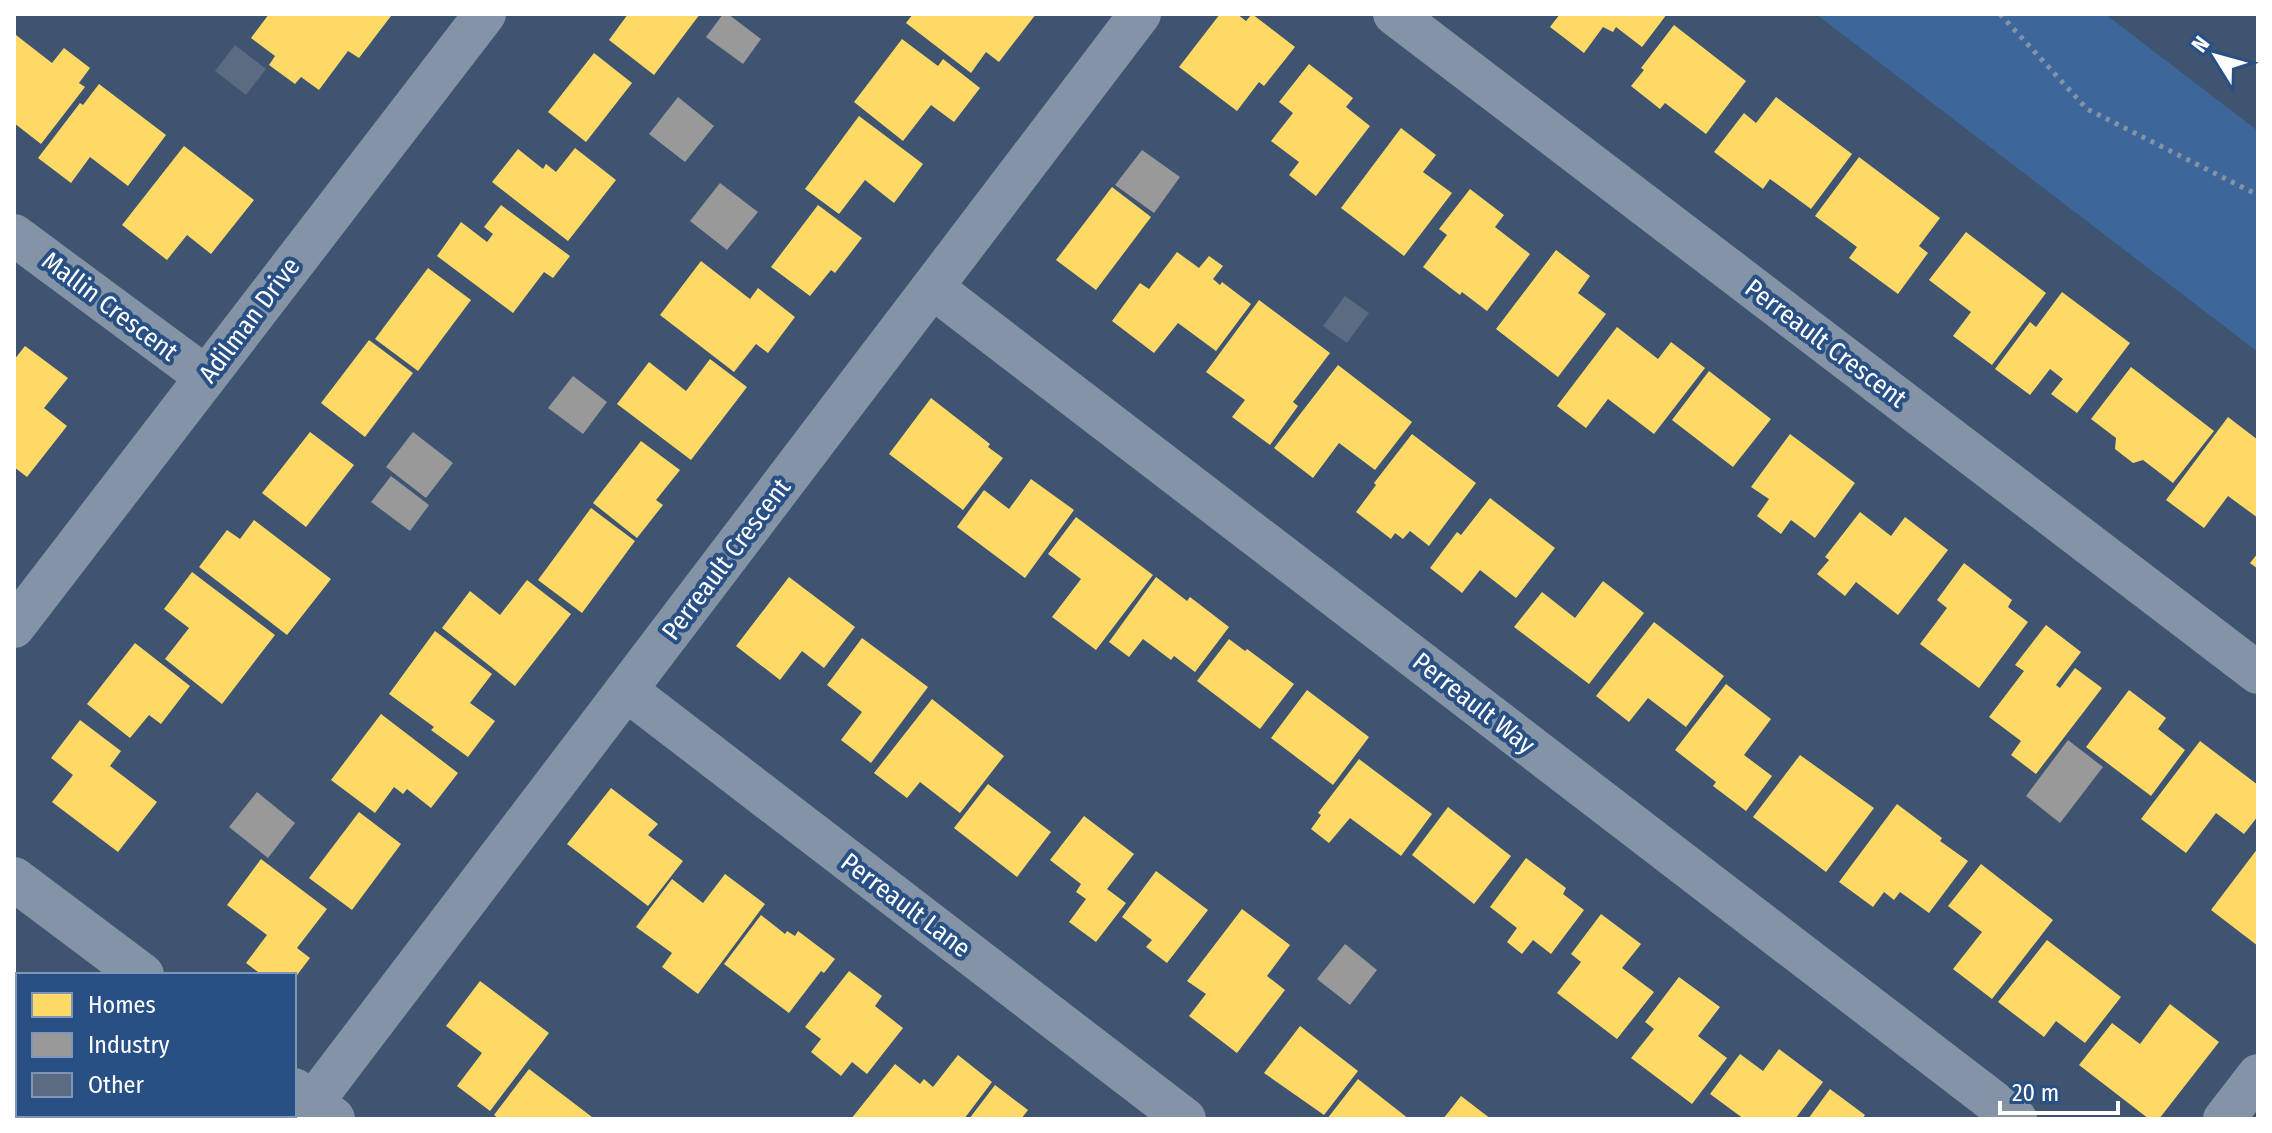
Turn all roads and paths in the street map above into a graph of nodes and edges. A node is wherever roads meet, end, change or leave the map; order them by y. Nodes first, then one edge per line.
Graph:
1 (485, 14) edge
2 (1140, 14) edge
3 (1394, 14) edge
4 (2000, 14) edge
5 (2258, 195) edge
6 (14, 235) edge
7 (933, 288) junction
8 (206, 377) junction
9 (14, 627) edge
10 (2258, 673) edge
11 (626, 690) junction
12 (14, 879) edge
13 (139, 973) edge
14 (2258, 1075) edge
15 (310, 1108) edge
16 (1185, 1119) edge
17 (2016, 1119) edge
18 (2224, 1119) edge

1 - 8 street, Adilman Drive
2 - 7 street, Perreault Crescent
3 - 10 street, Perreault Crescent
4 - 5 path
6 - 8 street, Mallin Crescent
7 - 11 street, Perreault Crescent
7 - 17 street, Perreault Way
8 - 9 street, Adilman Drive
11 - 15 street, Perreault Crescent
11 - 16 street, Perreault Lane
12 - 13 street
14 - 18 street

